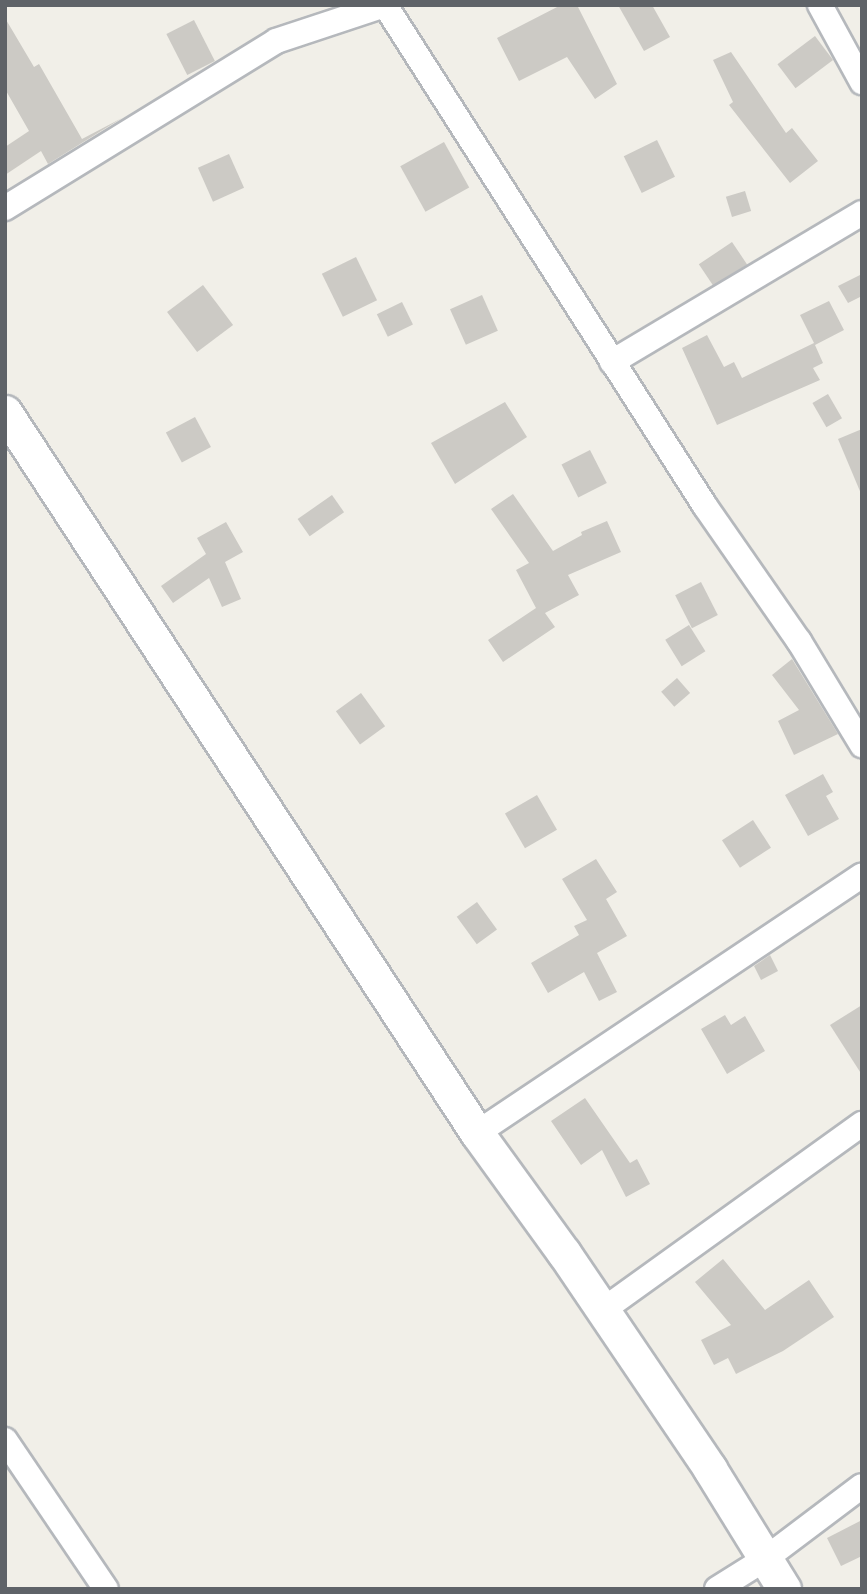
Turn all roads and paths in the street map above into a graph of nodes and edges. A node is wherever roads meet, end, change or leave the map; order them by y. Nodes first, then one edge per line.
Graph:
1 (385, 5) edge
2 (820, 5) edge
3 (862, 82) edge
4 (5, 208) edge
5 (862, 213) edge
6 (612, 362) junction
7 (5, 412) edge
8 (862, 745) edge
9 (862, 875) edge
10 (862, 1124) edge
11 (477, 1133) junction
12 (603, 1310) junction
13 (5, 1440) edge
14 (862, 1486) edge
15 (765, 1559) junction
16 (106, 1589) edge
17 (717, 1589) edge
18 (784, 1589) edge

1 - 4 street
1 - 6 street
2 - 3 street
5 - 6 street
6 - 8 street
7 - 11 street
9 - 11 street
10 - 12 street
11 - 12 street
12 - 15 street
13 - 16 street
14 - 15 street
15 - 17 street
15 - 18 street

